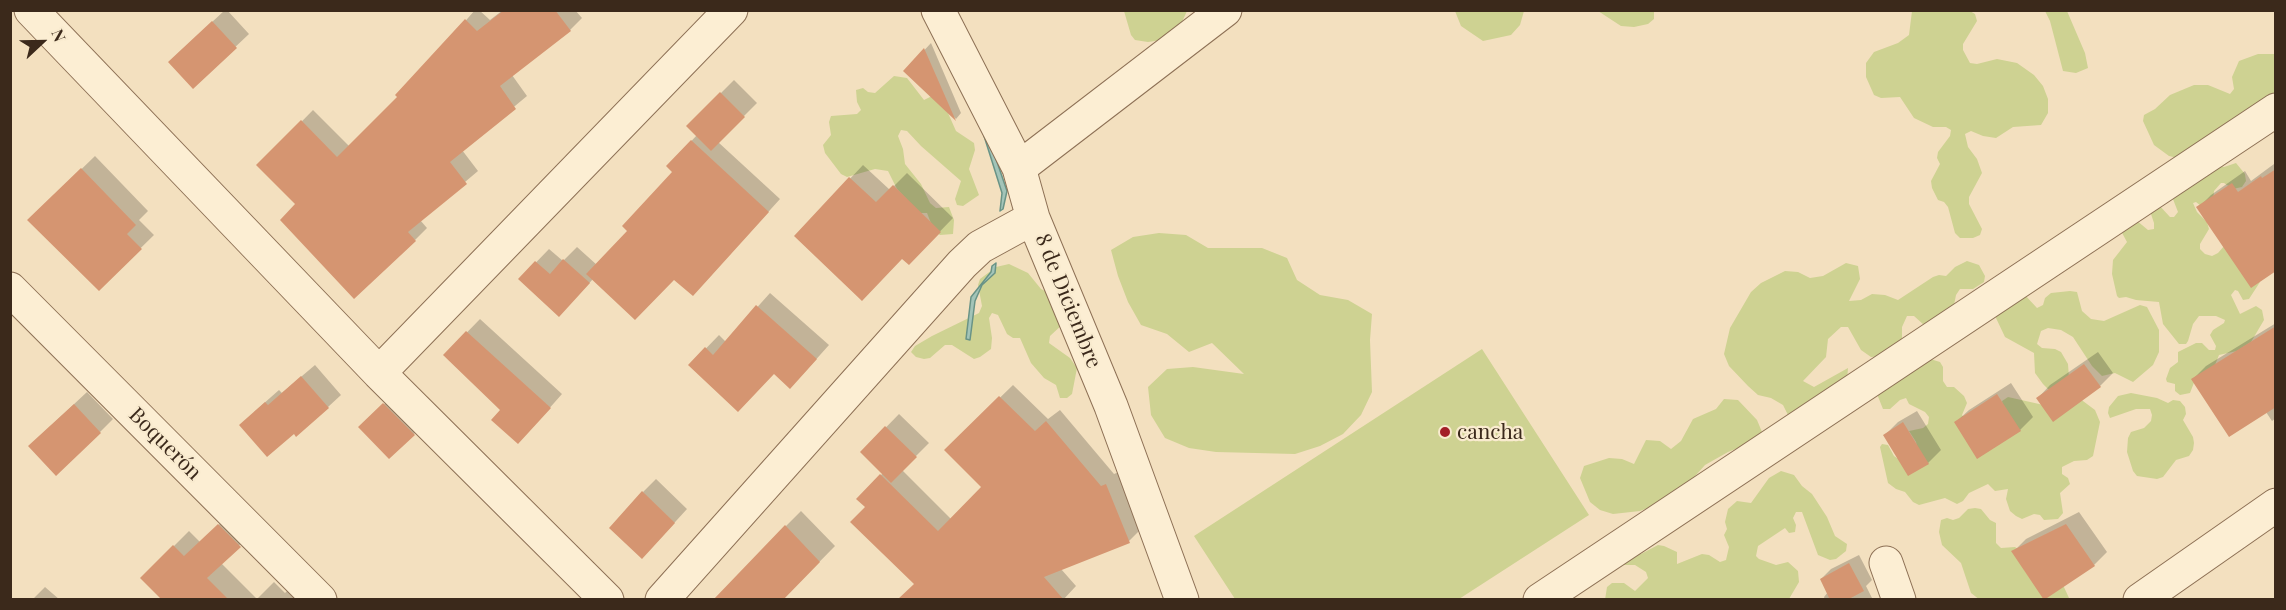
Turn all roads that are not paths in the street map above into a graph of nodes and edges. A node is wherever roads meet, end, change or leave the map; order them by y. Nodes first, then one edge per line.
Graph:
1 (20, 10) edge
2 (31, 10) edge
3 (731, 10) edge
4 (938, 10) edge
5 (1225, 10) edge
6 (10, 19) edge
7 (2276, 110) edge
8 (1018, 168) junction
9 (1033, 218) junction
10 (10, 289) edge
11 (379, 373) junction
12 (2276, 505) edge
13 (1886, 563) dead end
14 (320, 600) edge
15 (607, 600) edge
16 (662, 600) edge
17 (1182, 600) edge
18 (1540, 600) edge
19 (1899, 600) edge
20 (2140, 600) edge

1 - 6 street
2 - 11 street
3 - 11 street
4 - 8 street, 8 de Diciembre
5 - 8 street
7 - 18 street
8 - 9 street, 8 de Diciembre
9 - 16 street
9 - 17 street, 8 de Diciembre
10 - 14 street, Boquerón
11 - 15 street
12 - 20 street
13 - 19 street

